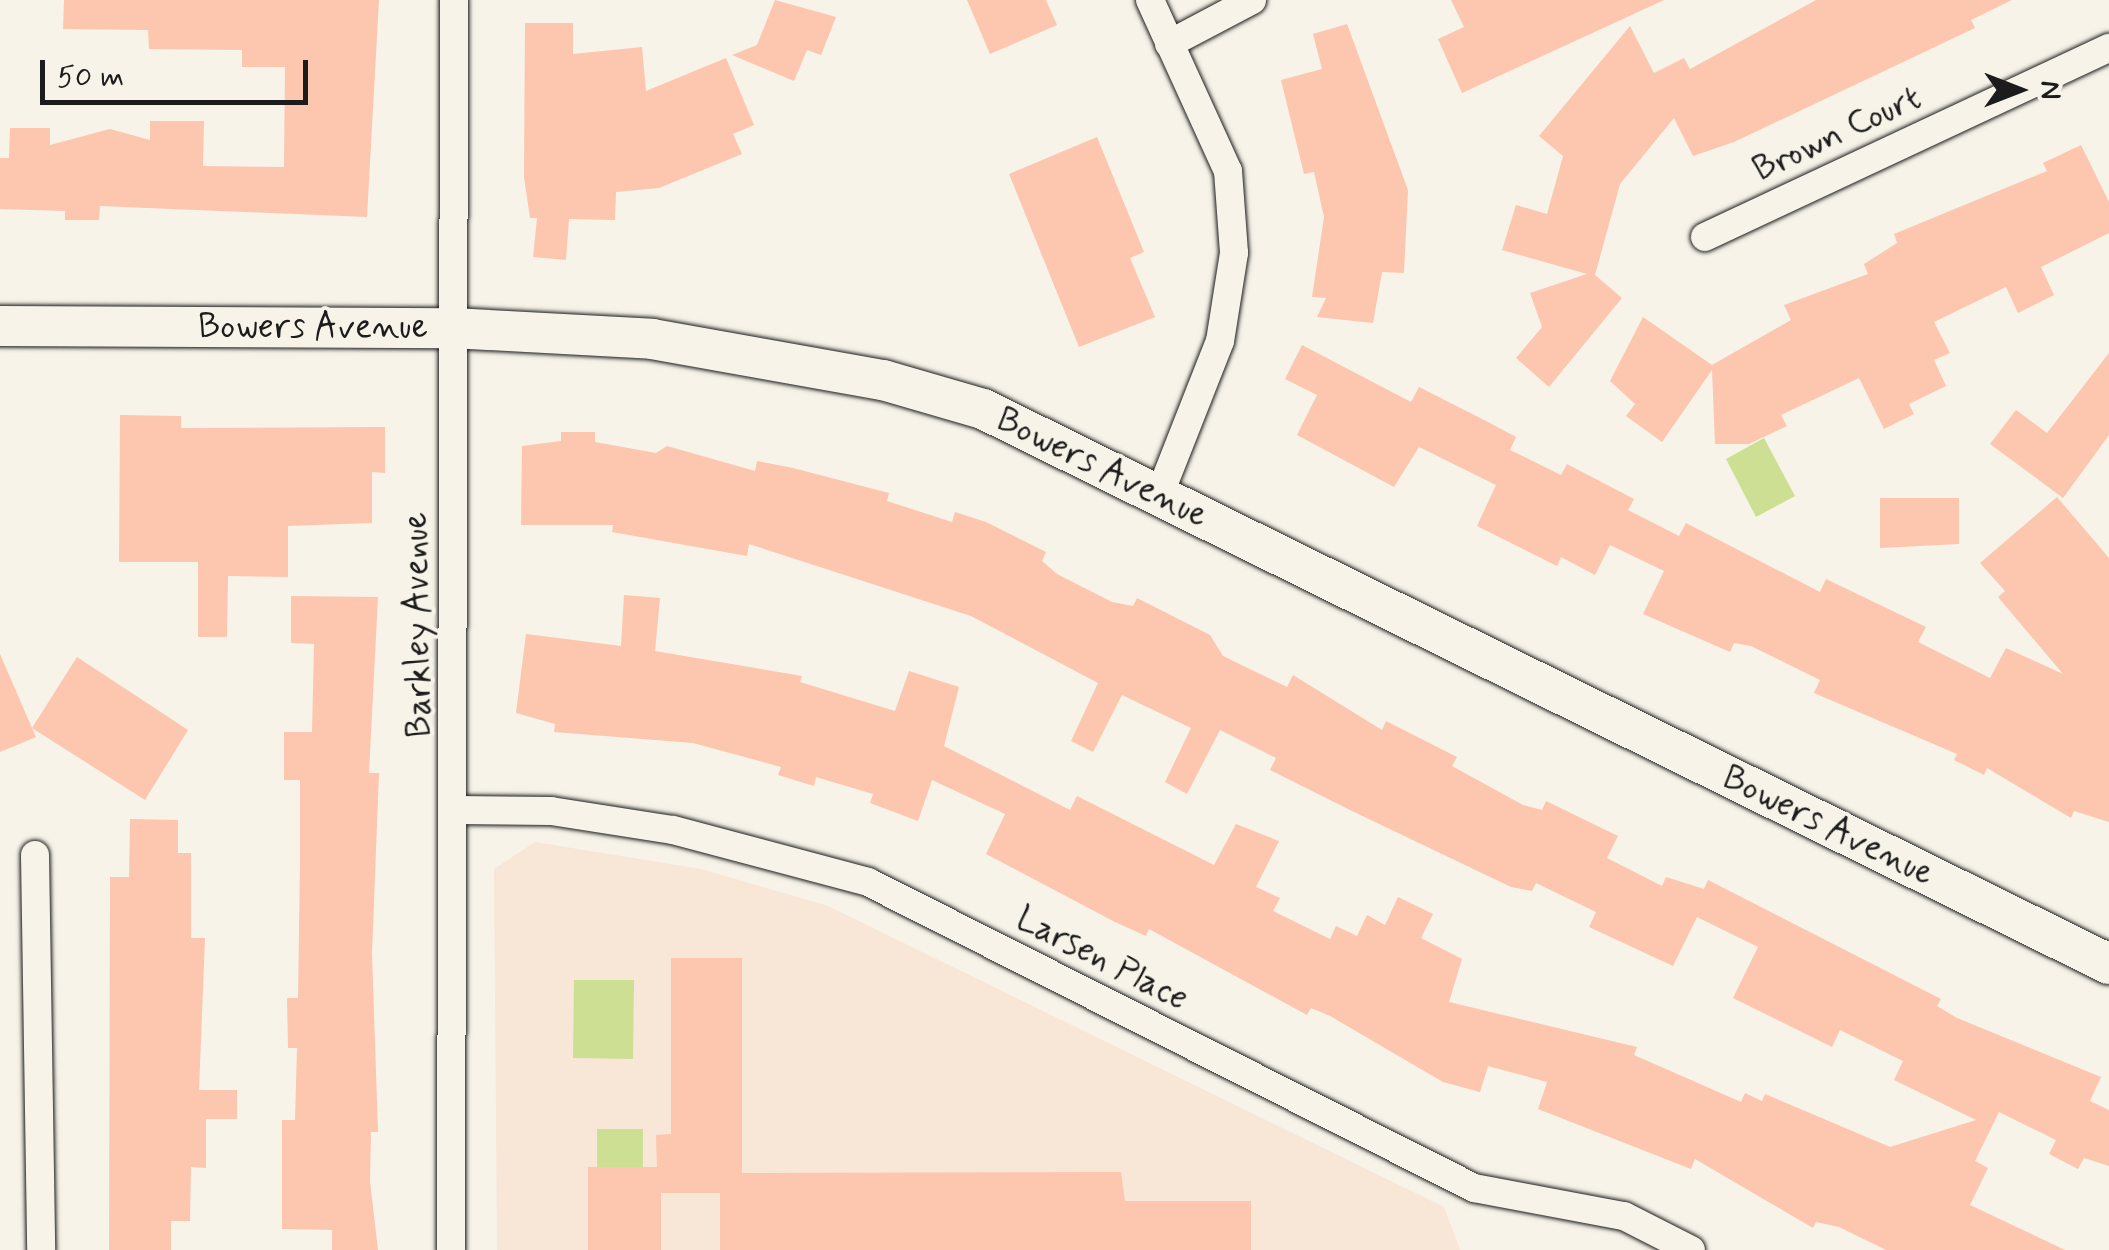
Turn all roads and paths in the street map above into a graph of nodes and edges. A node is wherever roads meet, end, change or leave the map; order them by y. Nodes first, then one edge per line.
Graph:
1 (454, 0) edge
2 (1150, 0) edge
3 (1252, 0) edge
4 (1169, 44) junction
5 (2109, 48) edge
6 (1705, 237) dead end
7 (0, 326) edge
8 (452, 328) junction
9 (1159, 496) junction
10 (457, 810) junction
11 (36, 855) dead end
12 (2109, 964) edge
13 (41, 1250) edge
14 (451, 1250) edge
15 (1692, 1250) edge

1 - 8 street, Barkley Avenue
2 - 4 street
3 - 4 street
4 - 9 street
5 - 6 street, Brown Court
7 - 8 main road, Bowers Avenue
8 - 9 main road, Bowers Avenue
8 - 10 street, Barkley Avenue
9 - 12 main road, Bowers Avenue
10 - 14 street, Barkley Avenue
10 - 15 street, Larsen Place
11 - 13 street

